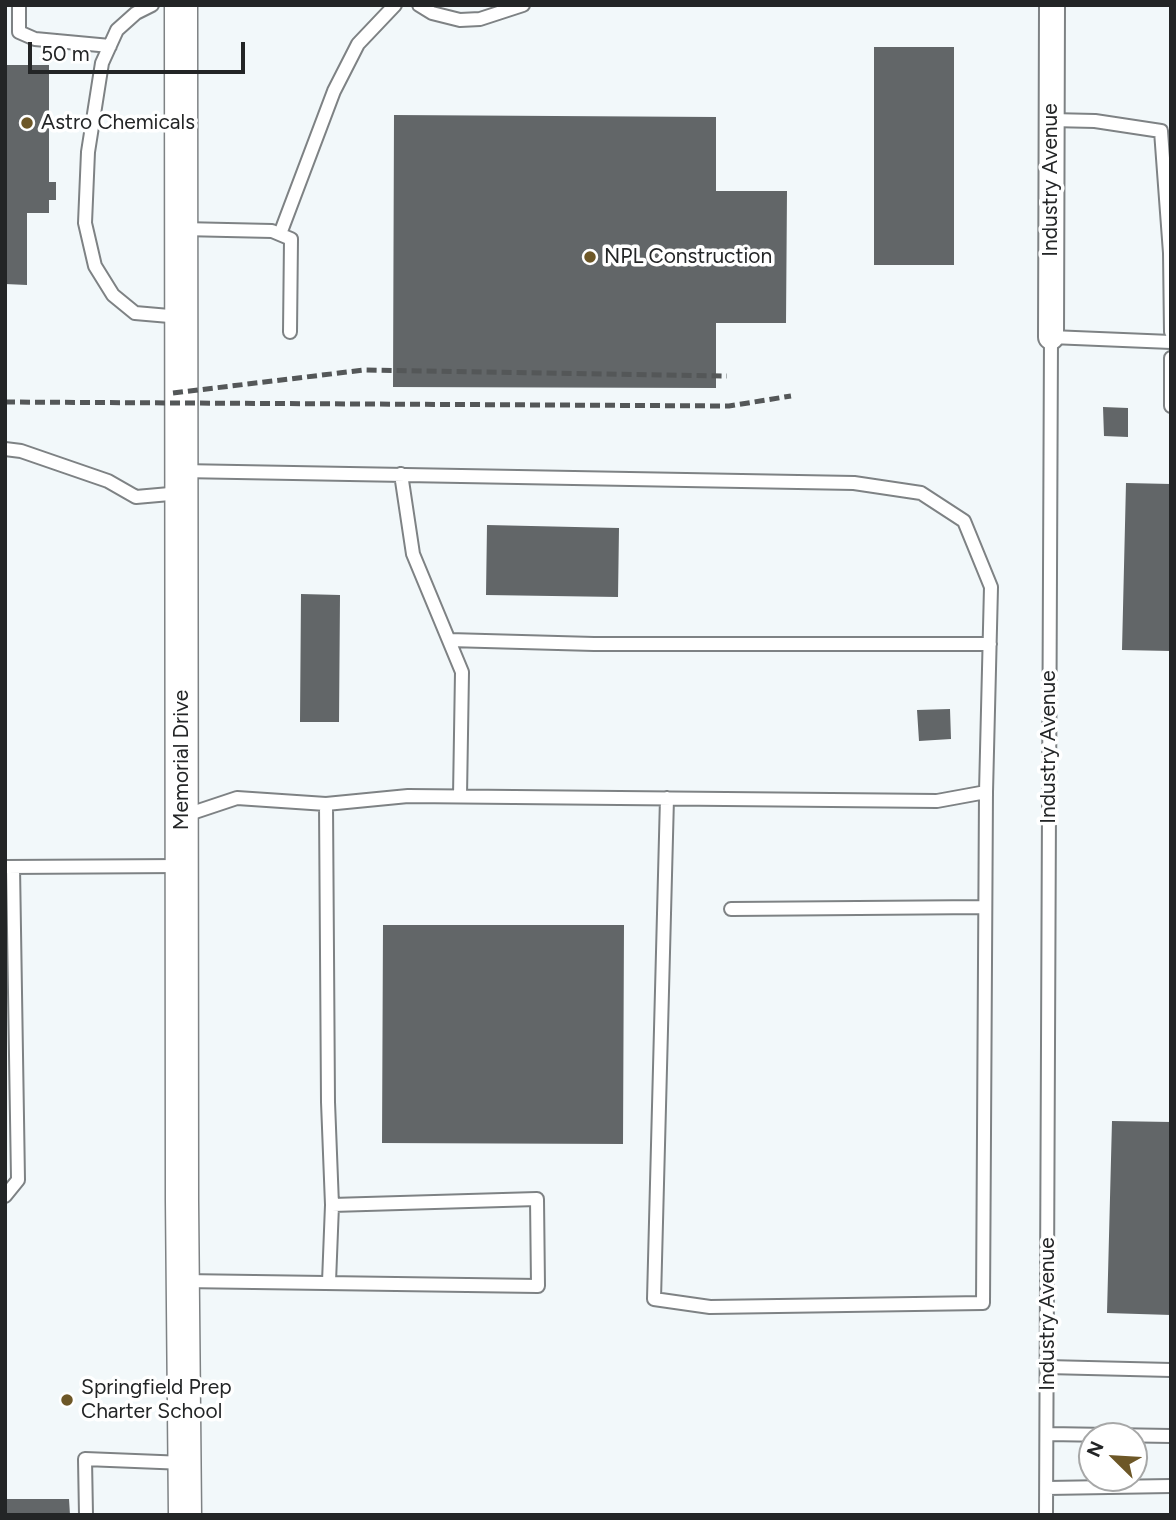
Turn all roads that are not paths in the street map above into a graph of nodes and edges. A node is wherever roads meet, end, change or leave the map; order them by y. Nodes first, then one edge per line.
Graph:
1 (19, 5) edge
2 (152, 5) edge
3 (181, 5) edge
4 (395, 5) edge
5 (419, 5) edge
6 (523, 5) edge
7 (1052, 5) edge
8 (110, 46) junction
9 (1051, 120) junction
10 (182, 229) junction
11 (280, 234) junction
12 (1170, 253) edge
13 (182, 317) junction
14 (290, 332) dead end
15 (1171, 332) edge
16 (1051, 337) junction
17 (1171, 342) edge
18 (1171, 358) edge
19 (1171, 406) edge
20 (5, 449) edge
21 (401, 474) junction
22 (181, 482) junction
23 (449, 640) junction
24 (990, 643) junction
25 (986, 792) junction
26 (460, 796) junction
27 (667, 798) junction
28 (326, 804) junction
29 (183, 816) junction
30 (183, 866) junction
31 (9, 867) edge
32 (985, 907) junction
33 (731, 909) dead end
34 (5, 1196) edge
35 (332, 1205) junction
36 (183, 1281) junction
37 (329, 1282) junction
38 (1047, 1367) junction
39 (1171, 1370) edge
40 (1048, 1434) junction
41 (1171, 1436) edge
42 (185, 1462) junction
43 (1171, 1486) edge
44 (1047, 1488) junction
45 (86, 1515) edge
46 (185, 1515) edge
47 (1046, 1515) edge

1 - 8 lane
2 - 8 lane
3 - 10 street, Memorial Drive
4 - 11 lane
5 - 6 lane
7 - 9 street, Industry Avenue
8 - 13 lane
9 - 12 lane
9 - 16 street, Industry Avenue
10 - 11 lane
10 - 13 street, Memorial Drive
11 - 14 lane
12 - 15 lane
13 - 22 street, Memorial Drive
16 - 17 lane
16 - 38 lane, Industry Avenue
18 - 19 lane
20 - 22 lane
21 - 22 lane
21 - 23 lane
21 - 24 lane
22 - 29 street, Memorial Drive
23 - 24 lane
23 - 26 lane
24 - 25 lane
25 - 27 lane
25 - 32 lane
26 - 27 lane
26 - 28 lane
27 - 32 lane
28 - 29 lane
28 - 35 lane
29 - 30 street, Memorial Drive
30 - 31 lane
30 - 36 street, Memorial Drive
31 - 34 lane
32 - 33 lane
35 - 37 lane
35 - 37 lane
36 - 37 lane
36 - 42 street, Memorial Drive
38 - 39 lane
38 - 40 lane, Industry Avenue
40 - 41 lane
40 - 44 lane, Industry Avenue
42 - 45 lane
42 - 46 street, Memorial Drive
43 - 44 lane
44 - 47 lane, Industry Avenue

